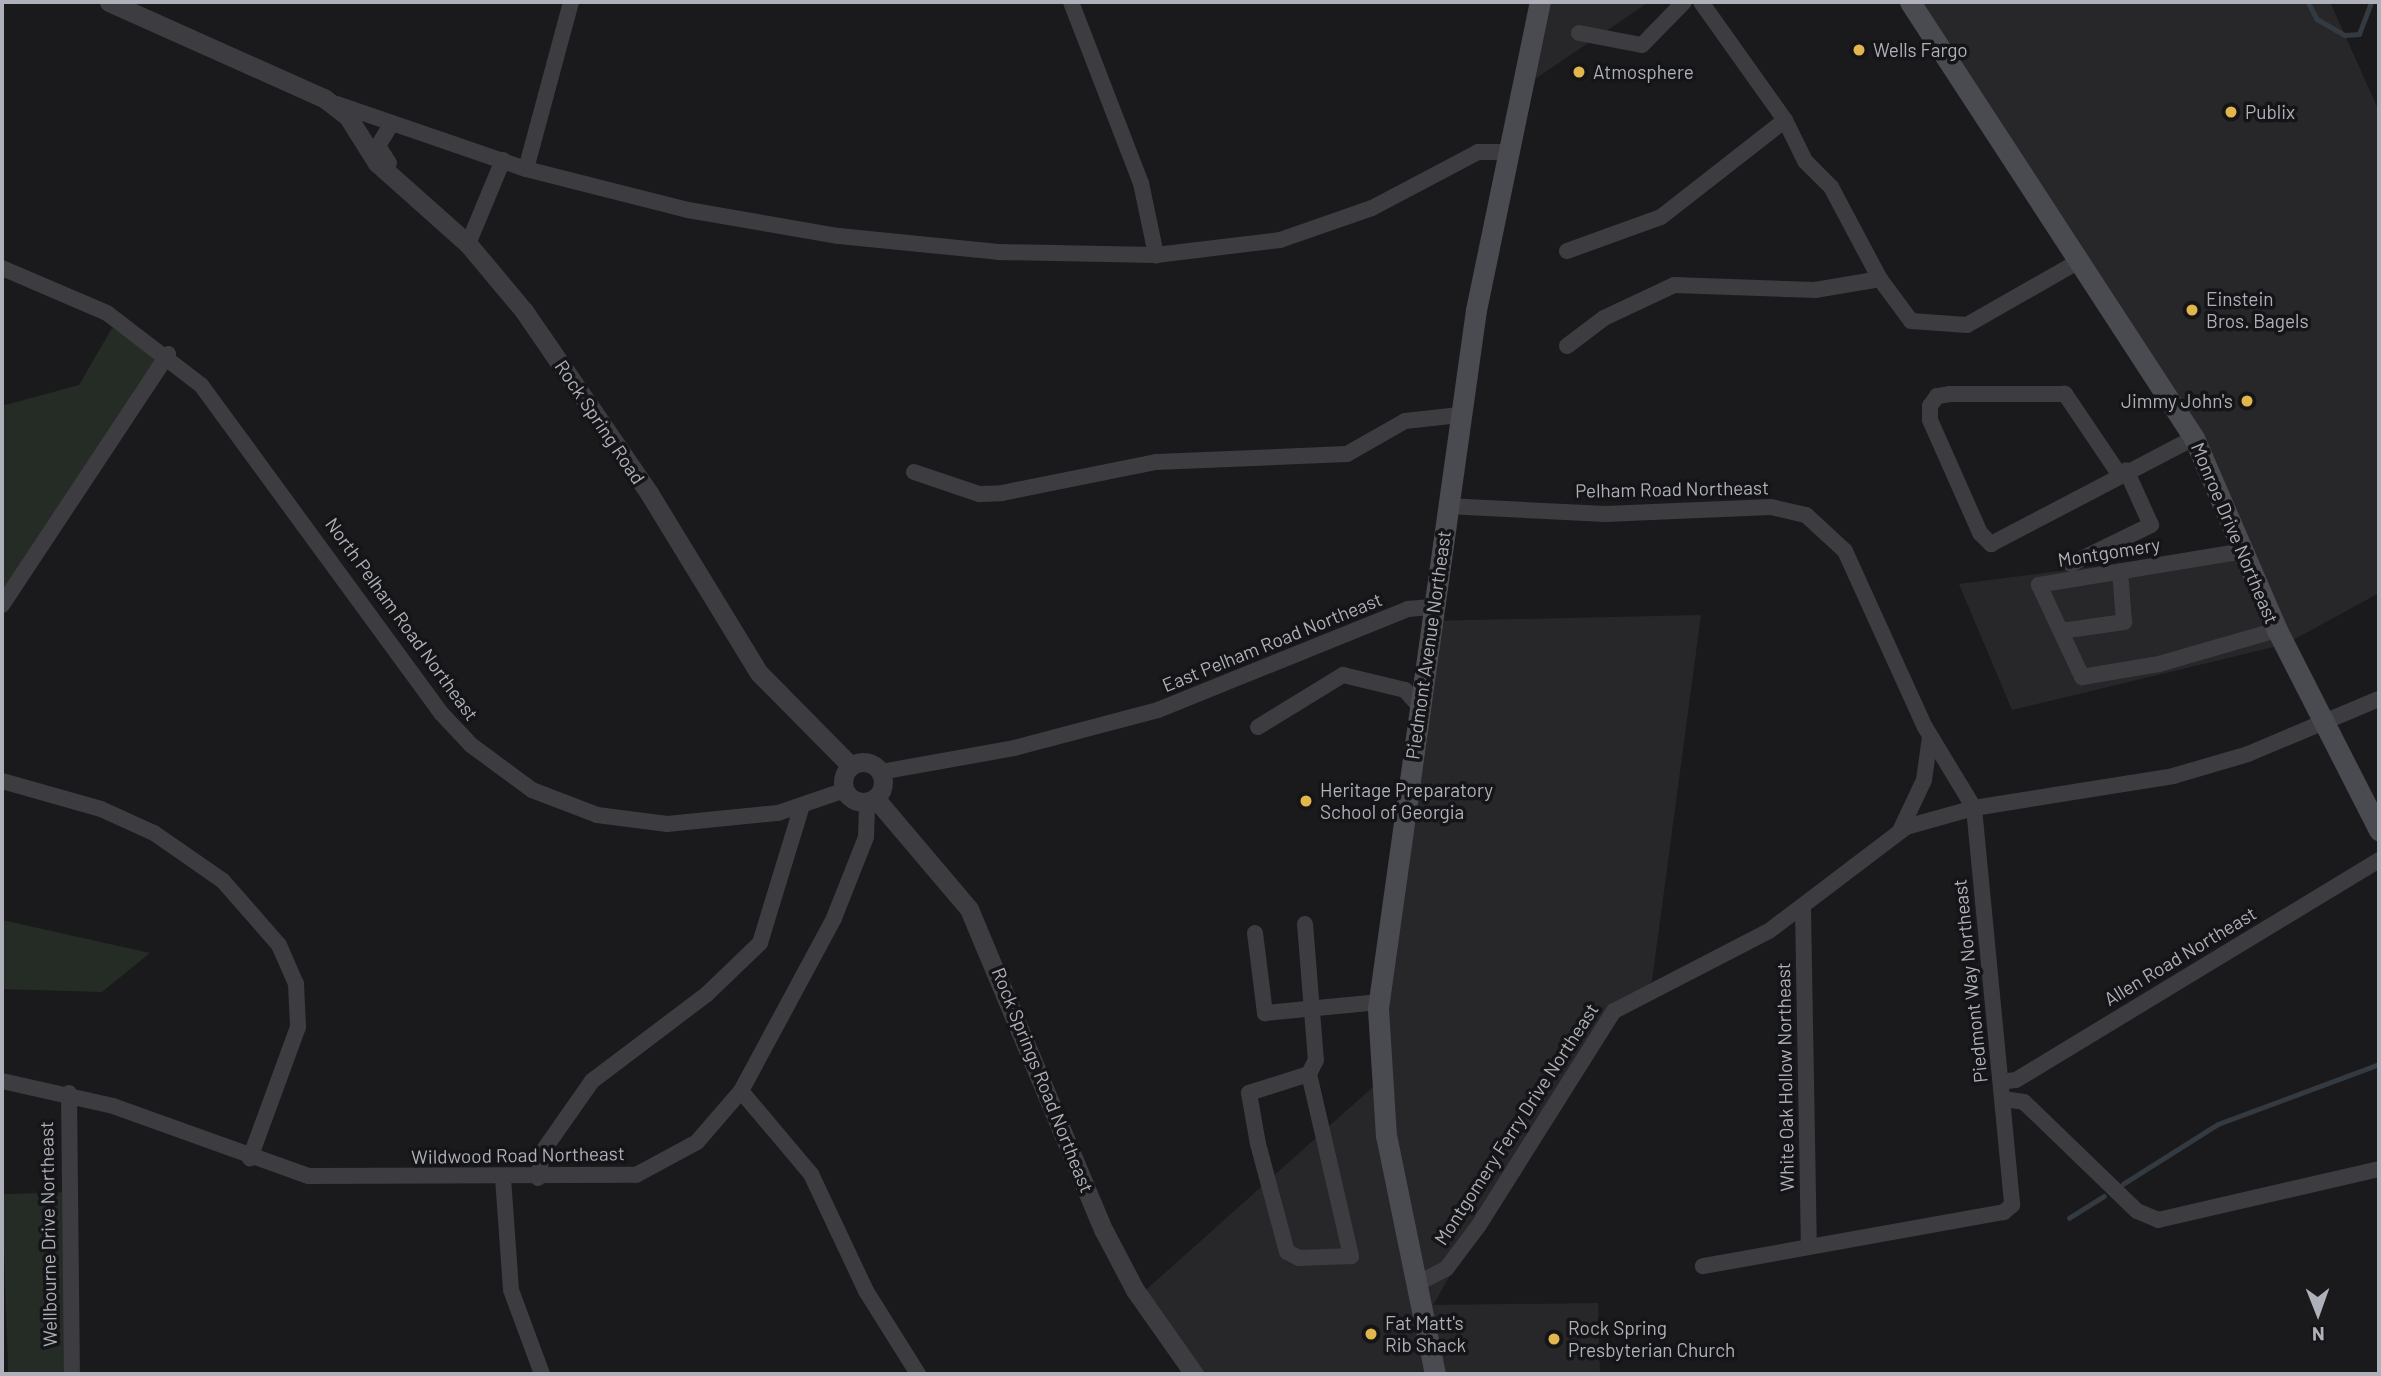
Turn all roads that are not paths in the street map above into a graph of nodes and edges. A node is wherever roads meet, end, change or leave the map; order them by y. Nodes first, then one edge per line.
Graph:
1 (109, 2) edge
2 (571, 2) edge
3 (1071, 2) edge
4 (1540, 2) edge
5 (1684, 2) edge
6 (1701, 2) edge
7 (1910, 2) edge
8 (127, 7) edge
9 (1579, 33) dead end
10 (324, 99) junction
11 (1785, 120) junction
12 (390, 125) junction
13 (1506, 152) junction
14 (503, 160) junction
15 (526, 169) junction
16 (395, 174) junction
17 (468, 244) junction
18 (1567, 251) dead end
19 (1156, 255) junction
20 (2081, 260) junction
21 (2, 268) edge
22 (1880, 279) junction
23 (1567, 346) dead end
24 (168, 354) junction
25 (1460, 415) junction
26 (2194, 438) junction
27 (914, 472) dead end
28 (2122, 472) junction
29 (1447, 506) junction
30 (2244, 551) junction
31 (2071, 564) dead end
32 (2120, 571) junction
33 (2, 605) edge
34 (1433, 607) junction
35 (2277, 630) junction
36 (2061, 631) junction
37 (2379, 699) edge
38 (1419, 706) junction
39 (2324, 726) junction
40 (1258, 727) dead end
41 (1930, 737) junction
42 (851, 766) junction
43 (881, 772) junction
44 (2, 780) edge
45 (845, 790) junction
46 (871, 800) junction
47 (802, 806) junction
48 (1974, 808) junction
49 (2379, 830) edge
50 (1900, 831) junction
51 (2379, 860) edge
52 (1804, 909) junction
53 (1305, 924) dead end
54 (1255, 933) dead end
55 (1378, 1002) junction
56 (1313, 1008) junction
57 (1309, 1074) junction
58 (2, 1081) edge
59 (2002, 1090) junction
60 (741, 1091) junction
61 (69, 1093) junction
62 (250, 1158) junction
63 (2379, 1169) edge
64 (503, 1178) junction
65 (538, 1178) junction
66 (1809, 1245) junction
67 (1703, 1266) dead end
68 (1418, 1283) junction
69 (72, 1374) edge
70 (542, 1374) edge
71 (918, 1374) edge
72 (1194, 1374) edge
73 (1435, 1374) edge

1 - 8 street, Rock Spring Road
2 - 15 street
3 - 19 street
4 - 13 main road, Piedmont Avenue Northeast
5 - 9 street
6 - 11 street
7 - 20 main road, Monroe Drive Northeast
8 - 10 street, Rock Spring Road
10 - 12 street
10 - 16 street, Rock Spring Road
11 - 18 street
11 - 22 street
12 - 14 street
12 - 16 street
13 - 19 street
13 - 25 main road, Piedmont Avenue Northeast
14 - 15 street
14 - 17 street
15 - 19 street
16 - 17 street, Rock Spring Road
17 - 42 street, Rock Spring Road
20 - 22 street
20 - 26 main road, Monroe Drive Northeast
21 - 24 street, North Pelham Road Northeast
22 - 23 street
24 - 33 street
24 - 47 street, North Pelham Road Northeast
25 - 27 street
25 - 29 main road, Piedmont Avenue Northeast
26 - 28 street
26 - 30 main road, Monroe Drive Northeast
28 - 28 street
28 - 31 street
29 - 34 main road, Piedmont Avenue Northeast
29 - 41 street, Pelham Road Northeast
30 - 32 street, Montgomery
30 - 35 main road, Monroe Drive Northeast
32 - 36 street
32 - 36 street, Montgomery
34 - 38 main road, Piedmont Avenue Northeast
34 - 43 street, East Pelham Road Northeast
35 - 36 street, Montgomery
35 - 39 main road, Monroe Drive Northeast
37 - 39 street, Montgomery Ferry Drive Northeast
38 - 40 street
38 - 55 main road, Piedmont Avenue Northeast
39 - 48 street, Montgomery Ferry Drive Northeast
39 - 49 main road, Monroe Drive Northeast
41 - 48 street, Pelham Road Northeast
41 - 50 street
42 - 43 street
42 - 45 street
43 - 46 street
44 - 62 street
45 - 46 street
45 - 47 street, North Pelham Road Northeast
46 - 60 street, Wildwood Road Northeast
46 - 72 street, Rock Springs Road Northeast
47 - 65 street
48 - 50 street, Montgomery Ferry Drive Northeast
48 - 59 street, Piedmont Way Northeast
50 - 52 street, Montgomery Ferry Drive Northeast
51 - 59 street, Allen Road Northeast
52 - 66 street, White Oak Hollow Northeast
52 - 68 street, Montgomery Ferry Drive Northeast
53 - 56 street
54 - 56 street
55 - 56 street
55 - 68 main road, Piedmont Avenue Northeast
56 - 57 street
57 - 57 street
58 - 61 street, Wildwood Road Northeast
59 - 63 street, Piedmont Way Northeast
59 - 66 street
60 - 65 street, Wildwood Road Northeast
60 - 71 street
61 - 62 street, Wildwood Road Northeast
61 - 69 street, Wellbourne Drive Northeast
62 - 64 street, Wildwood Road Northeast
64 - 65 street, Wildwood Road Northeast
64 - 70 street
66 - 67 street
68 - 73 main road, Piedmont Avenue Northeast

